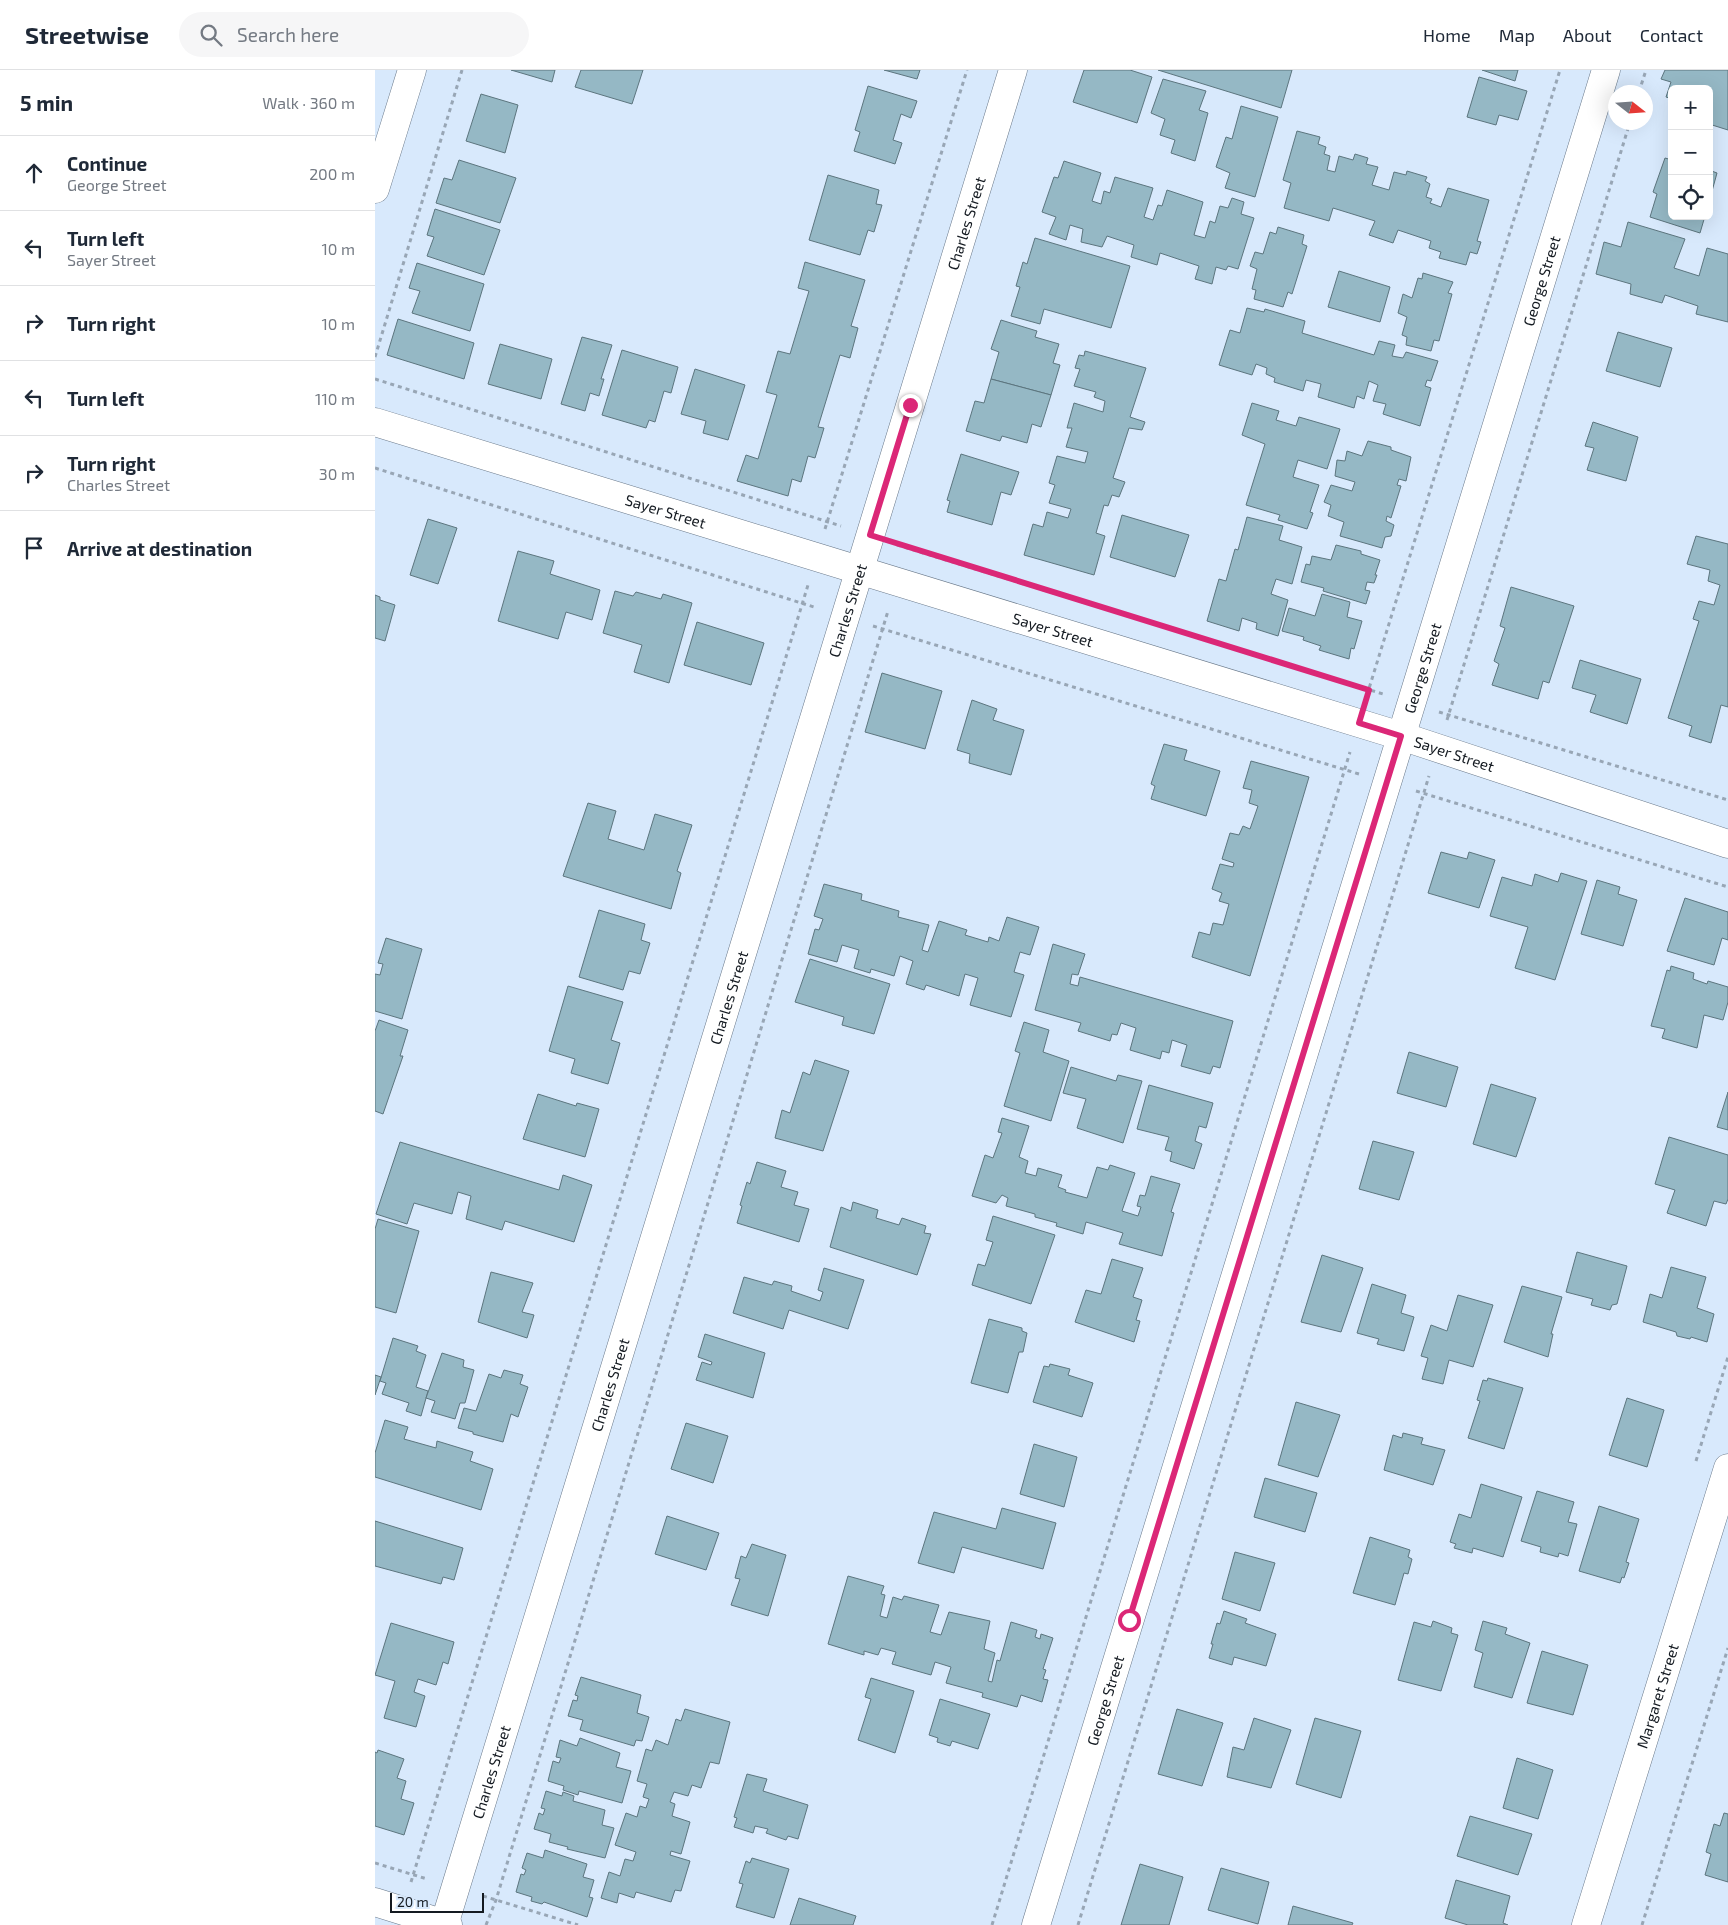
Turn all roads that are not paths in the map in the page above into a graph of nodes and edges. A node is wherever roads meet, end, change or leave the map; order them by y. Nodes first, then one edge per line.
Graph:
1 (412, 70) edge
2 (1013, 70) edge
3 (1606, 70) edge
4 (375, 189) edge
5 (375, 422) edge
6 (859, 570) junction
7 (1401, 736) junction
8 (1728, 844) edge
9 (1728, 1468) edge
10 (375, 1902) edge
11 (446, 1925) edge
12 (1036, 1925) edge
13 (1586, 1925) edge

1 - 4 street
2 - 6 street, Charles Street
3 - 7 street, George Street
5 - 6 street, Sayer Street
6 - 7 street, Sayer Street
6 - 11 street, Charles Street
7 - 8 street, Sayer Street
7 - 12 street, George Street
9 - 13 street, Margaret Street
10 - 11 street

